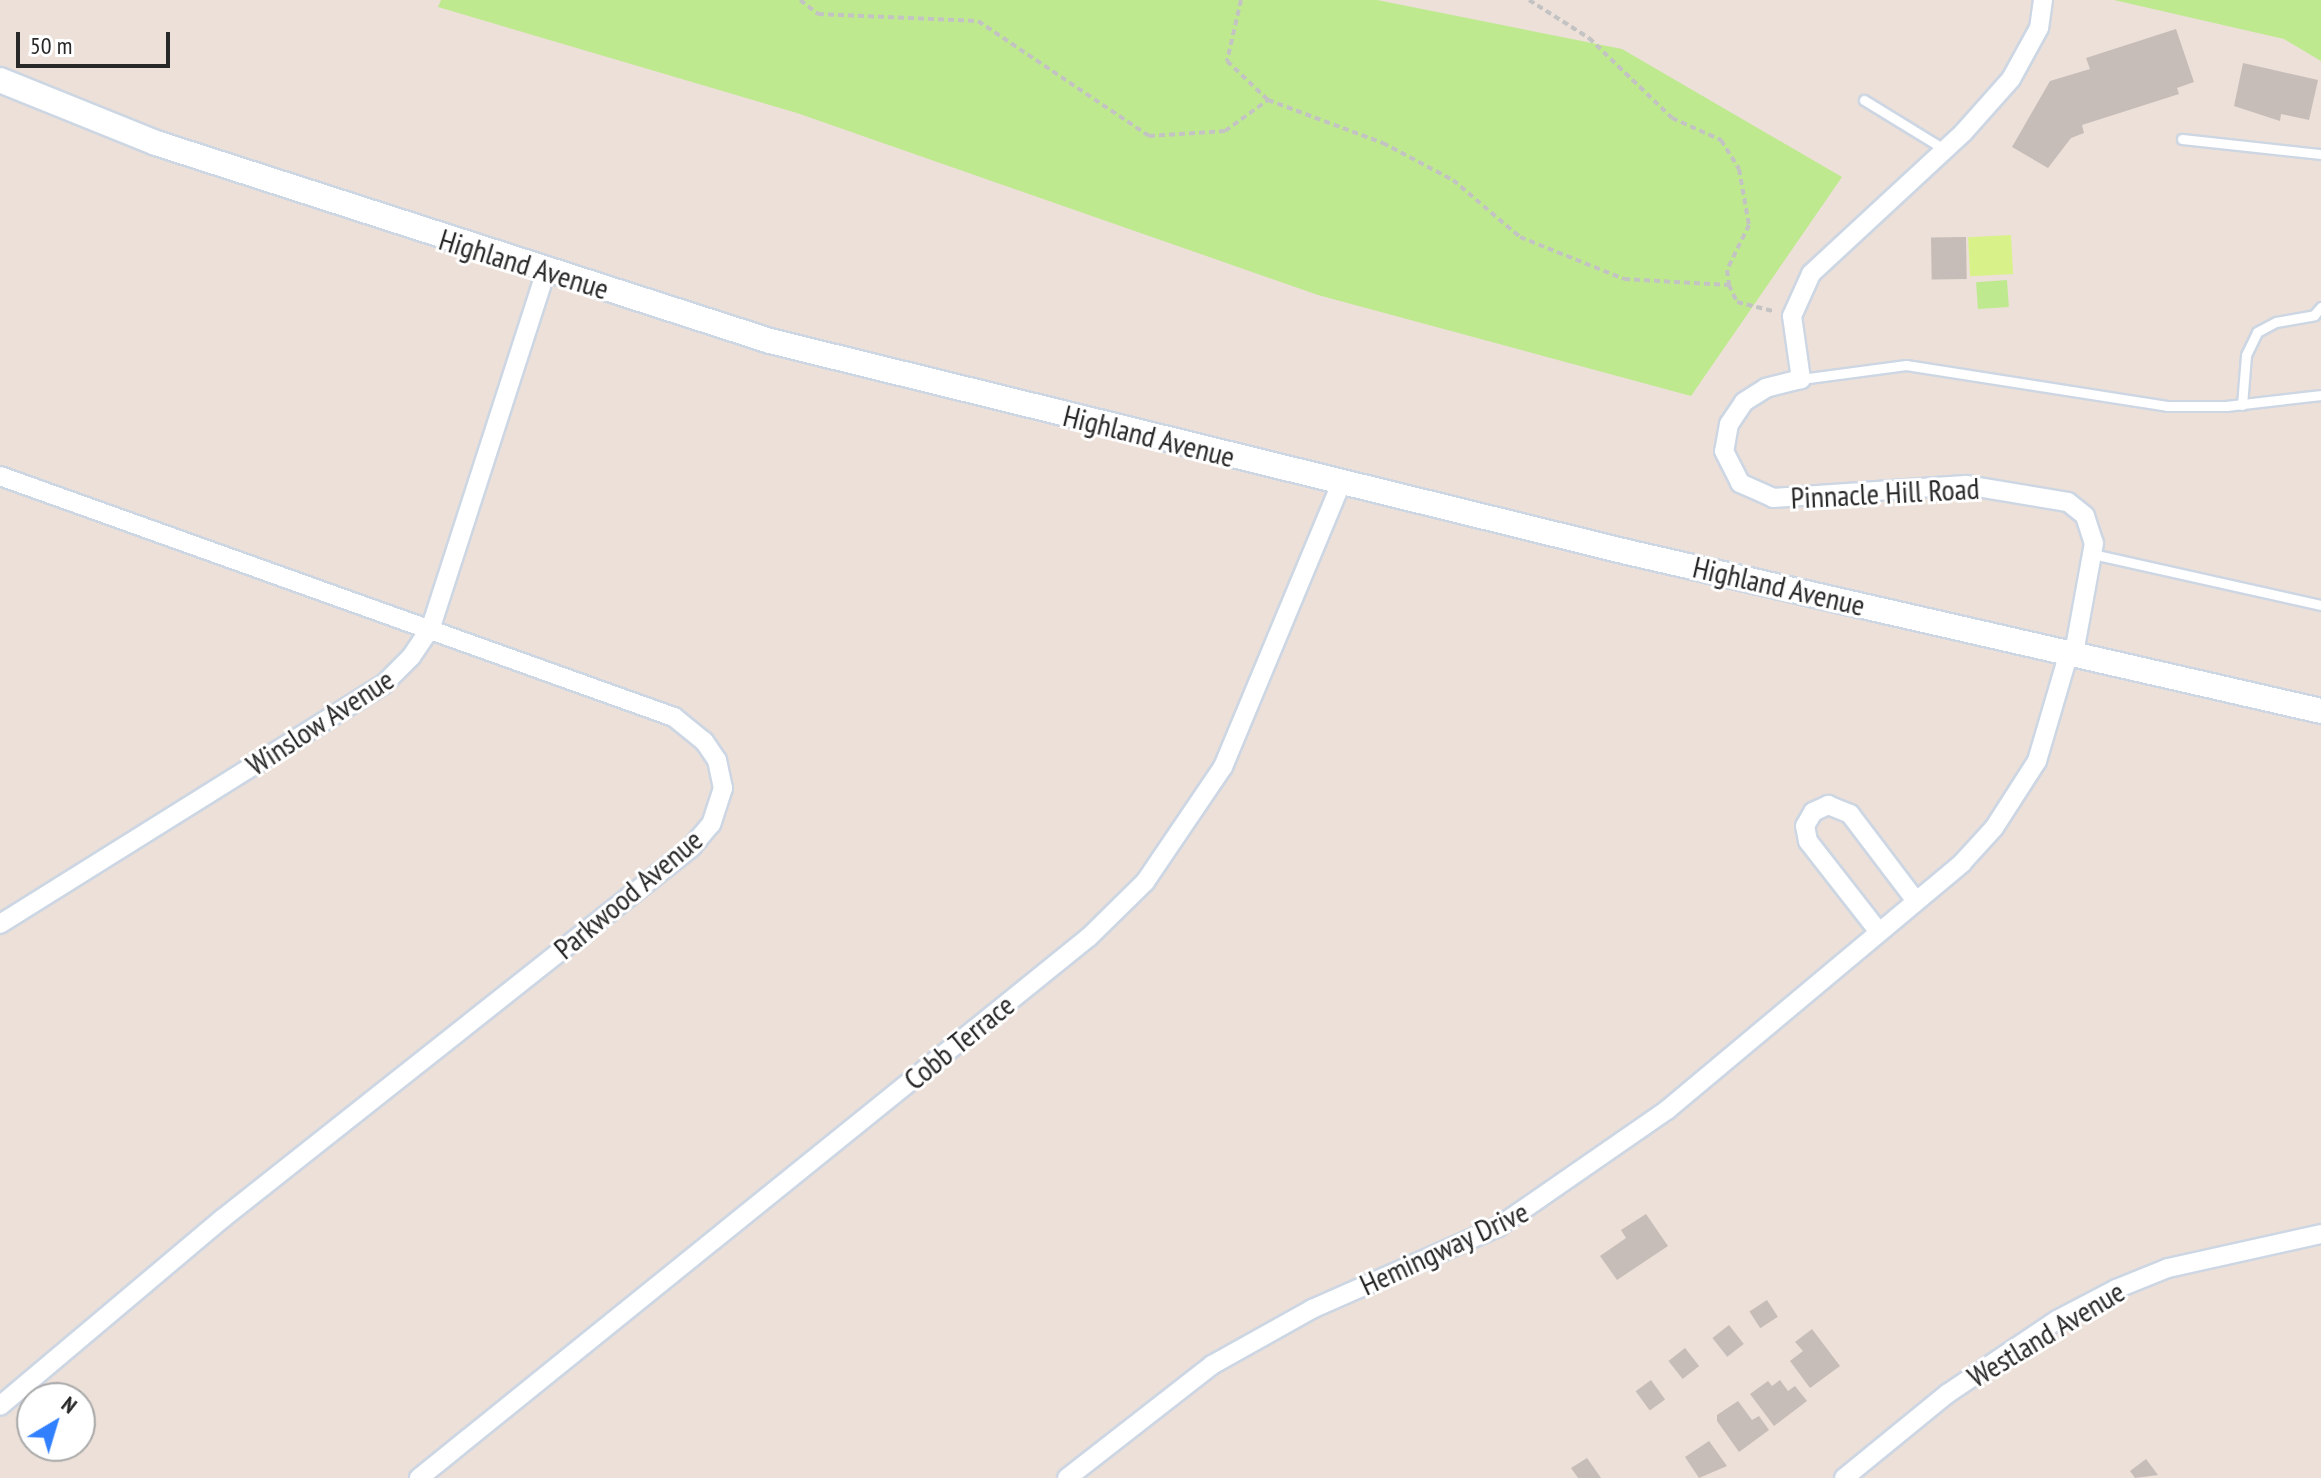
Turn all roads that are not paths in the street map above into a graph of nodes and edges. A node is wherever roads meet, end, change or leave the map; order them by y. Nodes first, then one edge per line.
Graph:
1 (2043, 0) edge
2 (0, 80) edge
3 (1864, 100) dead end
4 (2182, 139) dead end
5 (1944, 149) junction
6 (2321, 154) edge
7 (546, 271) junction
8 (2321, 307) edge
9 (1801, 379) junction
10 (2321, 395) edge
11 (2242, 405) junction
12 (0, 476) edge
13 (1341, 483) junction
14 (2093, 554) junction
15 (2321, 605) edge
16 (431, 627) junction
17 (2071, 652) junction
18 (2321, 711) edge
19 (1916, 901) junction
20 (0, 924) edge
21 (1879, 932) junction
22 (2321, 1234) edge
23 (0, 1406) edge
24 (419, 1478) edge
25 (1067, 1478) edge
26 (1844, 1478) edge

1 - 5 street
2 - 7 street, Highland Avenue
3 - 5 lane
4 - 6 lane
5 - 9 street
7 - 13 street, Highland Avenue
7 - 16 street, Winslow Avenue
8 - 11 lane
9 - 11 lane
9 - 14 street, Pinnacle Hill Road
10 - 11 lane
12 - 16 street, Parkwood Avenue
13 - 17 street, Highland Avenue
13 - 24 street, Cobb Terrace
14 - 15 lane
14 - 17 street, Pinnacle Hill Road
16 - 20 street, Winslow Avenue
16 - 23 street, Parkwood Avenue
17 - 18 street, Highland Avenue
17 - 19 street, Hemingway Drive
19 - 21 street, Hemingway Drive
19 - 21 street
21 - 25 street, Hemingway Drive
22 - 26 street, Westland Avenue

